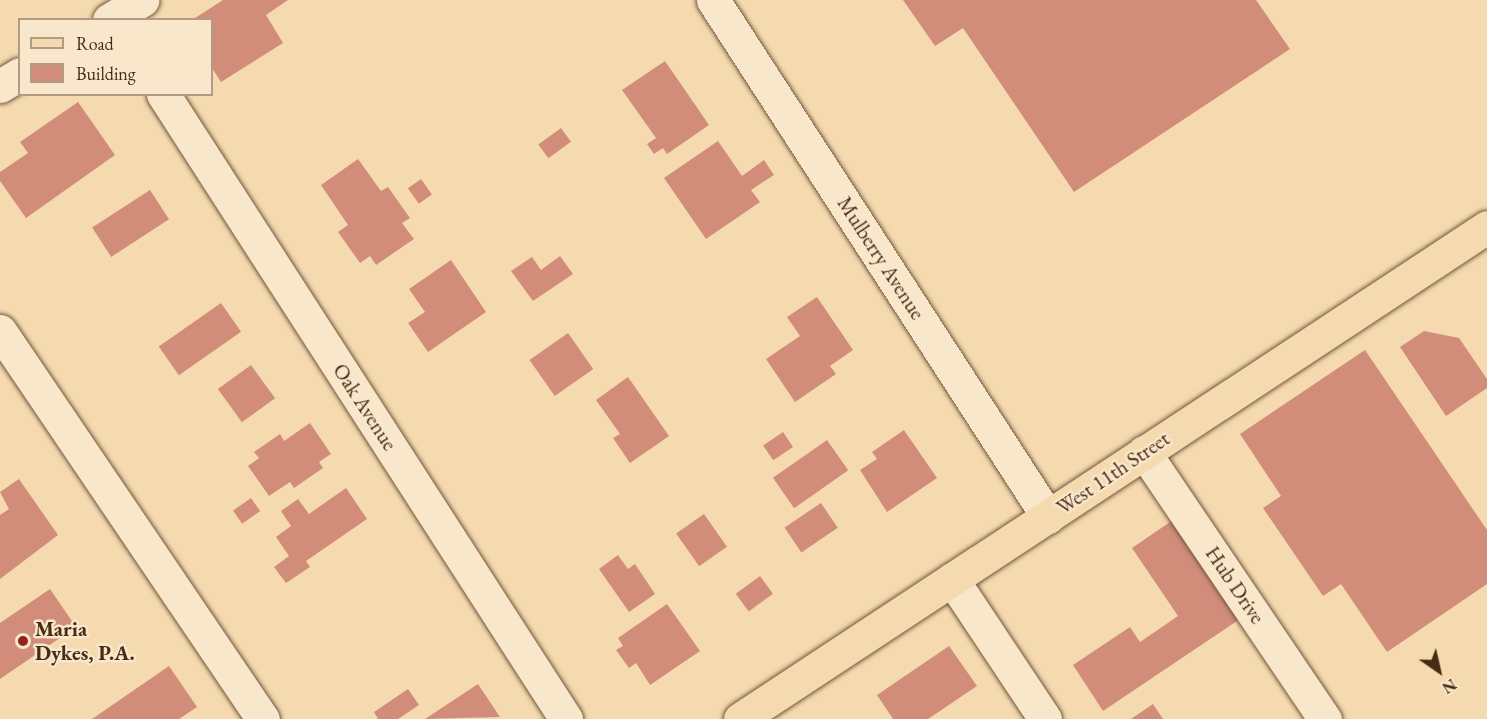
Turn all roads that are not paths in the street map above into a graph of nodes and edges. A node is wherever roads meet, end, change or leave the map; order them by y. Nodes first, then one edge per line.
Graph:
1 (141, 0) edge
2 (713, 0) edge
3 (109, 14) edge
4 (18, 75) edge
5 (0, 86) edge
6 (164, 96) edge
7 (1487, 226) edge
8 (2, 337) edge
9 (1144, 452) junction
10 (1048, 517) junction
11 (952, 579) junction
12 (263, 719) edge
13 (567, 719) edge
14 (740, 719) edge
15 (1045, 719) edge
16 (1325, 719) edge

1 - 3 street
2 - 10 street, Mulberry Avenue
4 - 5 street
6 - 13 street, Oak Avenue
7 - 9 main road, West 11th Street
8 - 12 street
9 - 10 main road, West 11th Street
9 - 16 street, Hub Drive
10 - 11 main road, West 11th Street
11 - 14 main road, West 11th Street
11 - 15 street

